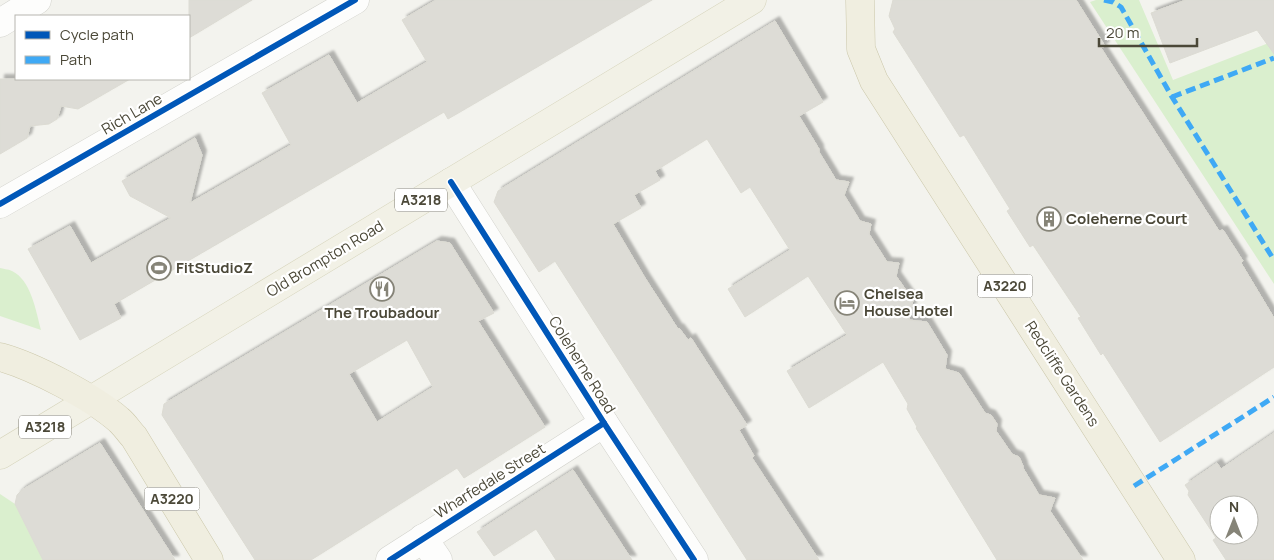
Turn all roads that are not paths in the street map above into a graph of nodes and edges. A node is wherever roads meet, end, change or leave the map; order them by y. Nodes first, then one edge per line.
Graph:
1 (37, 0) edge
2 (355, 0) edge
3 (752, 0) edge
4 (860, 0) edge
5 (5, 13) edge
6 (451, 182) junction
7 (0, 204) edge
8 (0, 357) edge
9 (90, 400) junction
10 (604, 423) junction
11 (0, 455) edge
12 (423, 538) junction
13 (209, 560) edge
14 (390, 560) edge
15 (438, 560) edge
16 (694, 560) edge
17 (1181, 560) edge

1 - 5 street
2 - 7 street, Rich Lane
3 - 6 main road, Old Brompton Road / A3218
4 - 17 highway, Redcliffe Gardens / A3220
6 - 9 main road, Old Brompton Road / A3218
6 - 10 street, Coleherne Road
8 - 9 highway, A3220
9 - 11 main road, Old Brompton Road / A3218
9 - 13 highway, A3220
10 - 12 street, Wharfedale Street
10 - 16 street, Coleherne Road
12 - 14 street, Wharfedale Street
12 - 15 street

